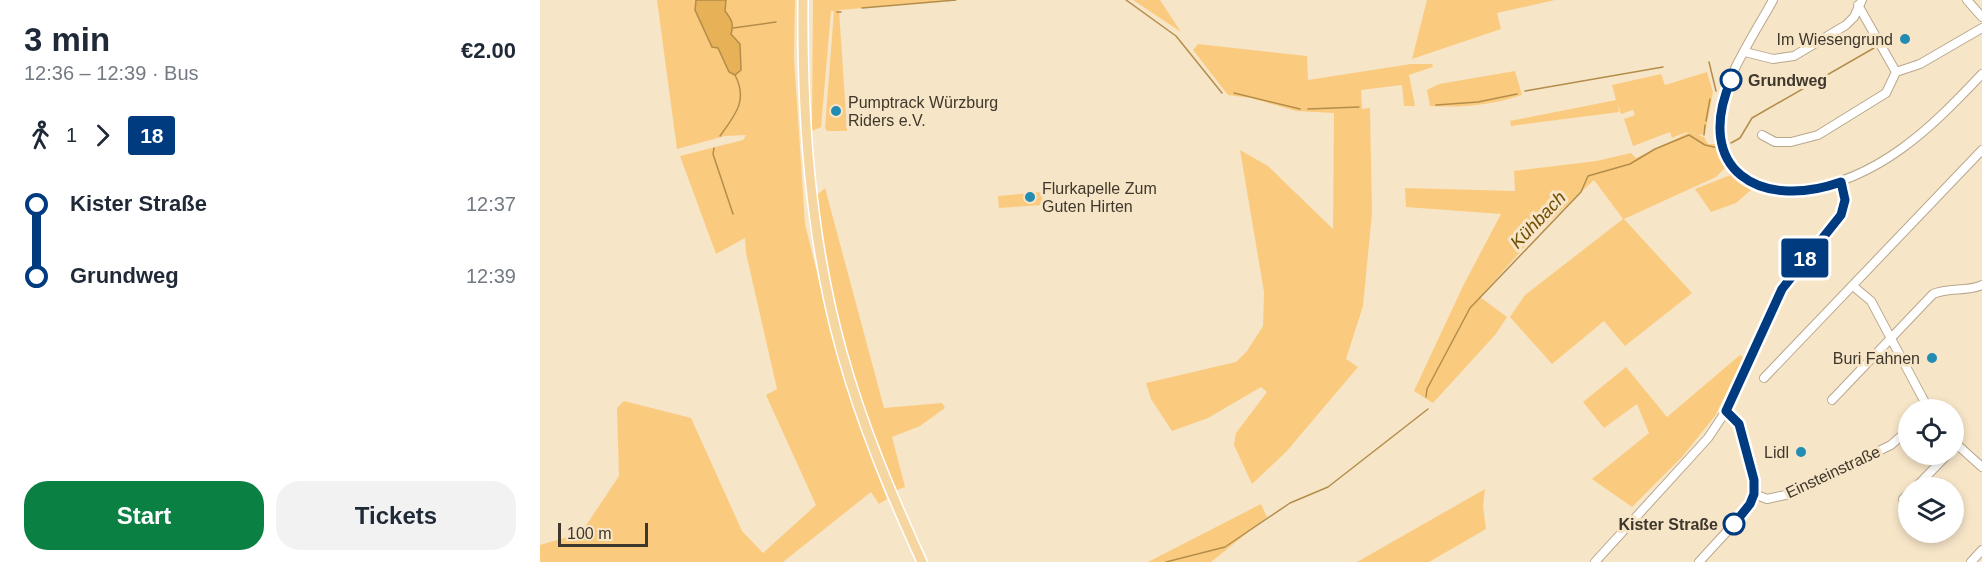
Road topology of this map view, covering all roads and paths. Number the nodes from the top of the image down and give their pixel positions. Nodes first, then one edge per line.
1 (803, 0) edge
2 (1773, 0) edge
3 (1967, 0) edge
4 (1860, 3) edge
5 (1982, 17) edge
6 (1982, 28) edge
7 (1745, 52) junction
8 (1896, 72) junction
9 (1982, 74) edge
10 (1762, 135) dead end
11 (1982, 150) edge
12 (1841, 182) junction
13 (1982, 285) edge
14 (1853, 286) junction
15 (1890, 337) junction
16 (1764, 378) dead end
17 (1923, 399) edge
18 (1832, 400) dead end
19 (1726, 411) junction
20 (1898, 438) edge
21 (1964, 453) edge
22 (1937, 465) edge
23 (1982, 467) edge
24 (1926, 477) edge
25 (1754, 494) junction
26 (1982, 550) edge
27 (922, 562) edge
28 (1595, 562) edge
29 (1699, 562) edge
30 (1971, 562) edge

1 - 27 main road
2 - 7 street
3 - 5 street
4 - 7 street
4 - 8 street
6 - 8 street
7 - 12 street
8 - 10 street
9 - 12 street
11 - 14 street
12 - 19 street
13 - 15 street
14 - 15 street
14 - 16 street
15 - 17 street
15 - 18 street
19 - 25 street
19 - 28 street
20 - 25 street, Einsteinstraße
21 - 23 street
22 - 24 street
25 - 29 street
26 - 30 street

